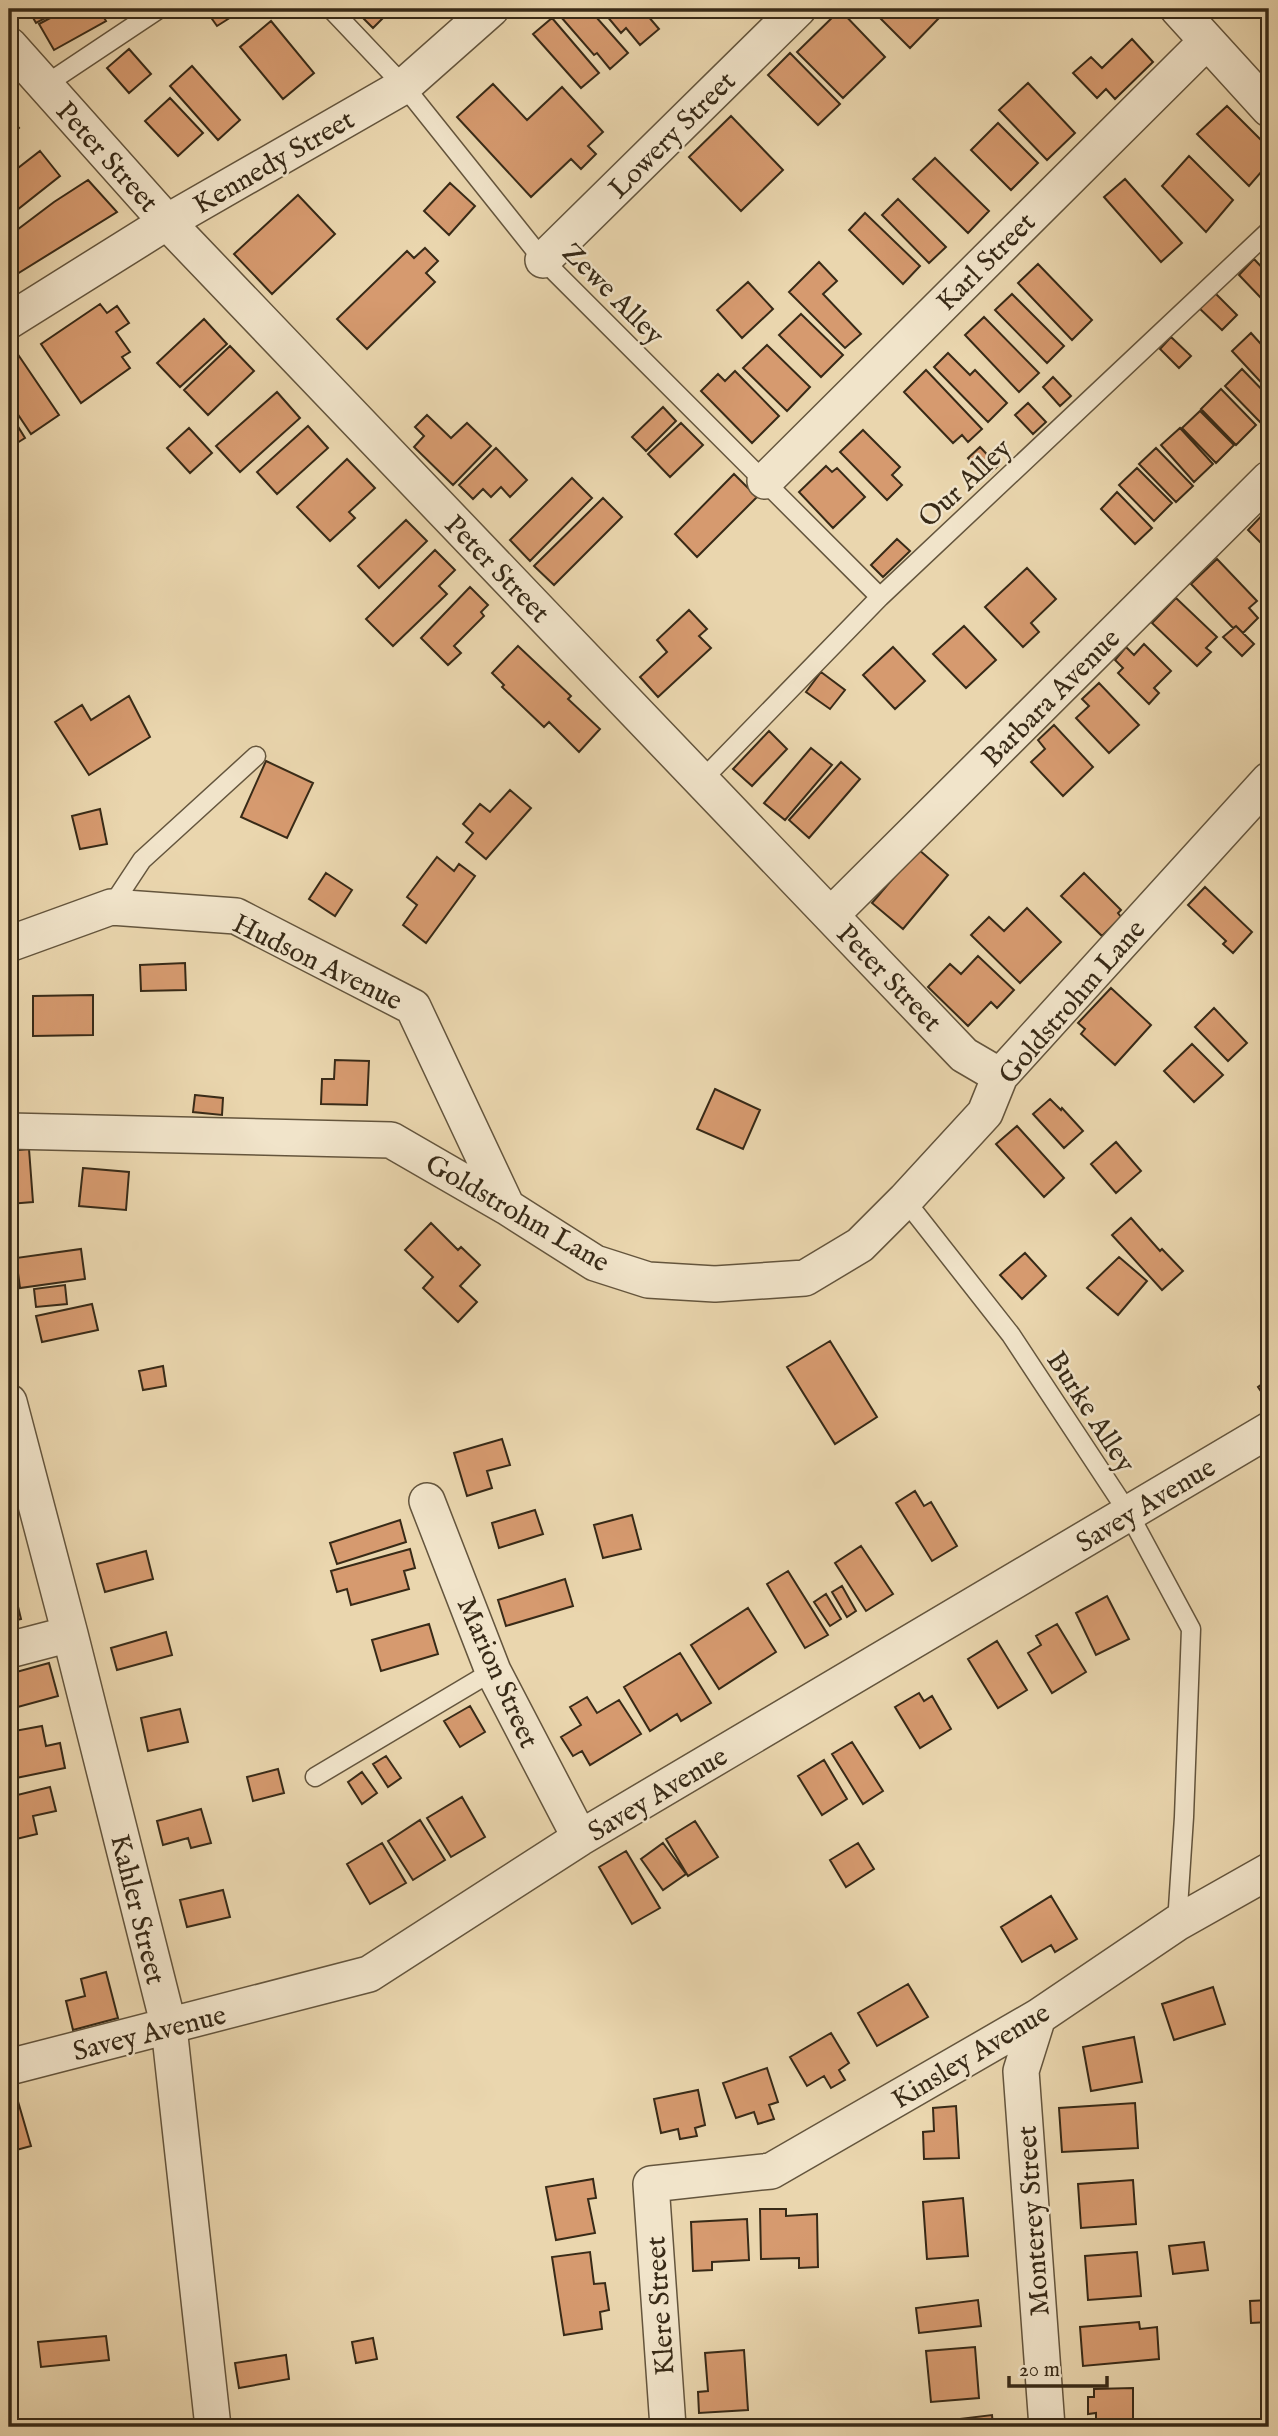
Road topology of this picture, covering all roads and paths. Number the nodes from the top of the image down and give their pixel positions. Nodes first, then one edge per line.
1 (159, 9) edge
2 (331, 9) edge
3 (491, 9) edge
4 (798, 9) edge
5 (1178, 9) edge
6 (1206, 41) junction
7 (9, 45) edge
8 (45, 85) junction
9 (404, 86) junction
10 (1269, 109) edge
11 (167, 222) junction
12 (1269, 231) edge
13 (543, 260) junction
14 (12, 313) edge
15 (1269, 479) edge
16 (765, 481) junction
17 (880, 597) junction
18 (256, 756) dead end
19 (702, 780) junction
20 (1269, 780) edge
21 (111, 906) junction
22 (831, 915) junction
23 (9, 944) edge
24 (1000, 1076) junction
25 (9, 1131) edge
26 (905, 1200) junction
27 (507, 1207) junction
28 (9, 1402) edge
29 (1269, 1430) edge
30 (427, 1501) dead end
31 (1129, 1514) junction
32 (70, 1634) junction
33 (9, 1650) edge
34 (493, 1671) junction
35 (314, 1777) dead end
36 (580, 1838) junction
37 (1269, 1871) edge
38 (1177, 1923) junction
39 (1038, 2017) junction
40 (169, 2027) junction
41 (9, 2067) edge
42 (651, 2184) joint
43 (213, 2427) edge
44 (668, 2427) edge
45 (1047, 2427) edge

1 - 8 lane
2 - 9 lane, Zewe Alley
3 - 9 street, Kennedy Street
4 - 13 street, Lowery Street
5 - 6 street
6 - 10 street
6 - 16 street, Karl Street
7 - 8 street, Peter Street
8 - 11 street, Peter Street
9 - 11 street, Kennedy Street
9 - 13 lane, Zewe Alley
11 - 14 street, Kennedy Street
11 - 19 street, Peter Street
12 - 17 lane, Our Alley
13 - 16 lane, Zewe Alley
15 - 22 street, Barbara Avenue
16 - 17 lane, Zewe Alley
17 - 19 lane, Our Alley
18 - 21 lane
19 - 22 street, Peter Street
20 - 24 street, Goldstrohm Lane
21 - 23 street, Hudson Avenue
21 - 27 street, Hudson Avenue
22 - 24 street, Peter Street
24 - 26 street, Goldstrohm Lane
25 - 27 street, Goldstrohm Lane
26 - 27 street, Goldstrohm Lane
26 - 31 lane, Burke Alley
28 - 32 street, Kahler Street
29 - 31 street, Savey Avenue
30 - 34 street, Marion Street
31 - 36 street, Savey Avenue
31 - 38 lane, Burke Alley
32 - 33 street
32 - 40 street, Kahler Street
34 - 35 lane
34 - 36 street, Marion Street
36 - 40 street, Savey Avenue
37 - 38 street, Kinsley Avenue
38 - 39 street, Kinsley Avenue
39 - 42 street, Kinsley Avenue
39 - 45 street, Monterey Street
40 - 41 street, Savey Avenue
40 - 43 street, Kahler Street
42 - 44 street, Klere Street

